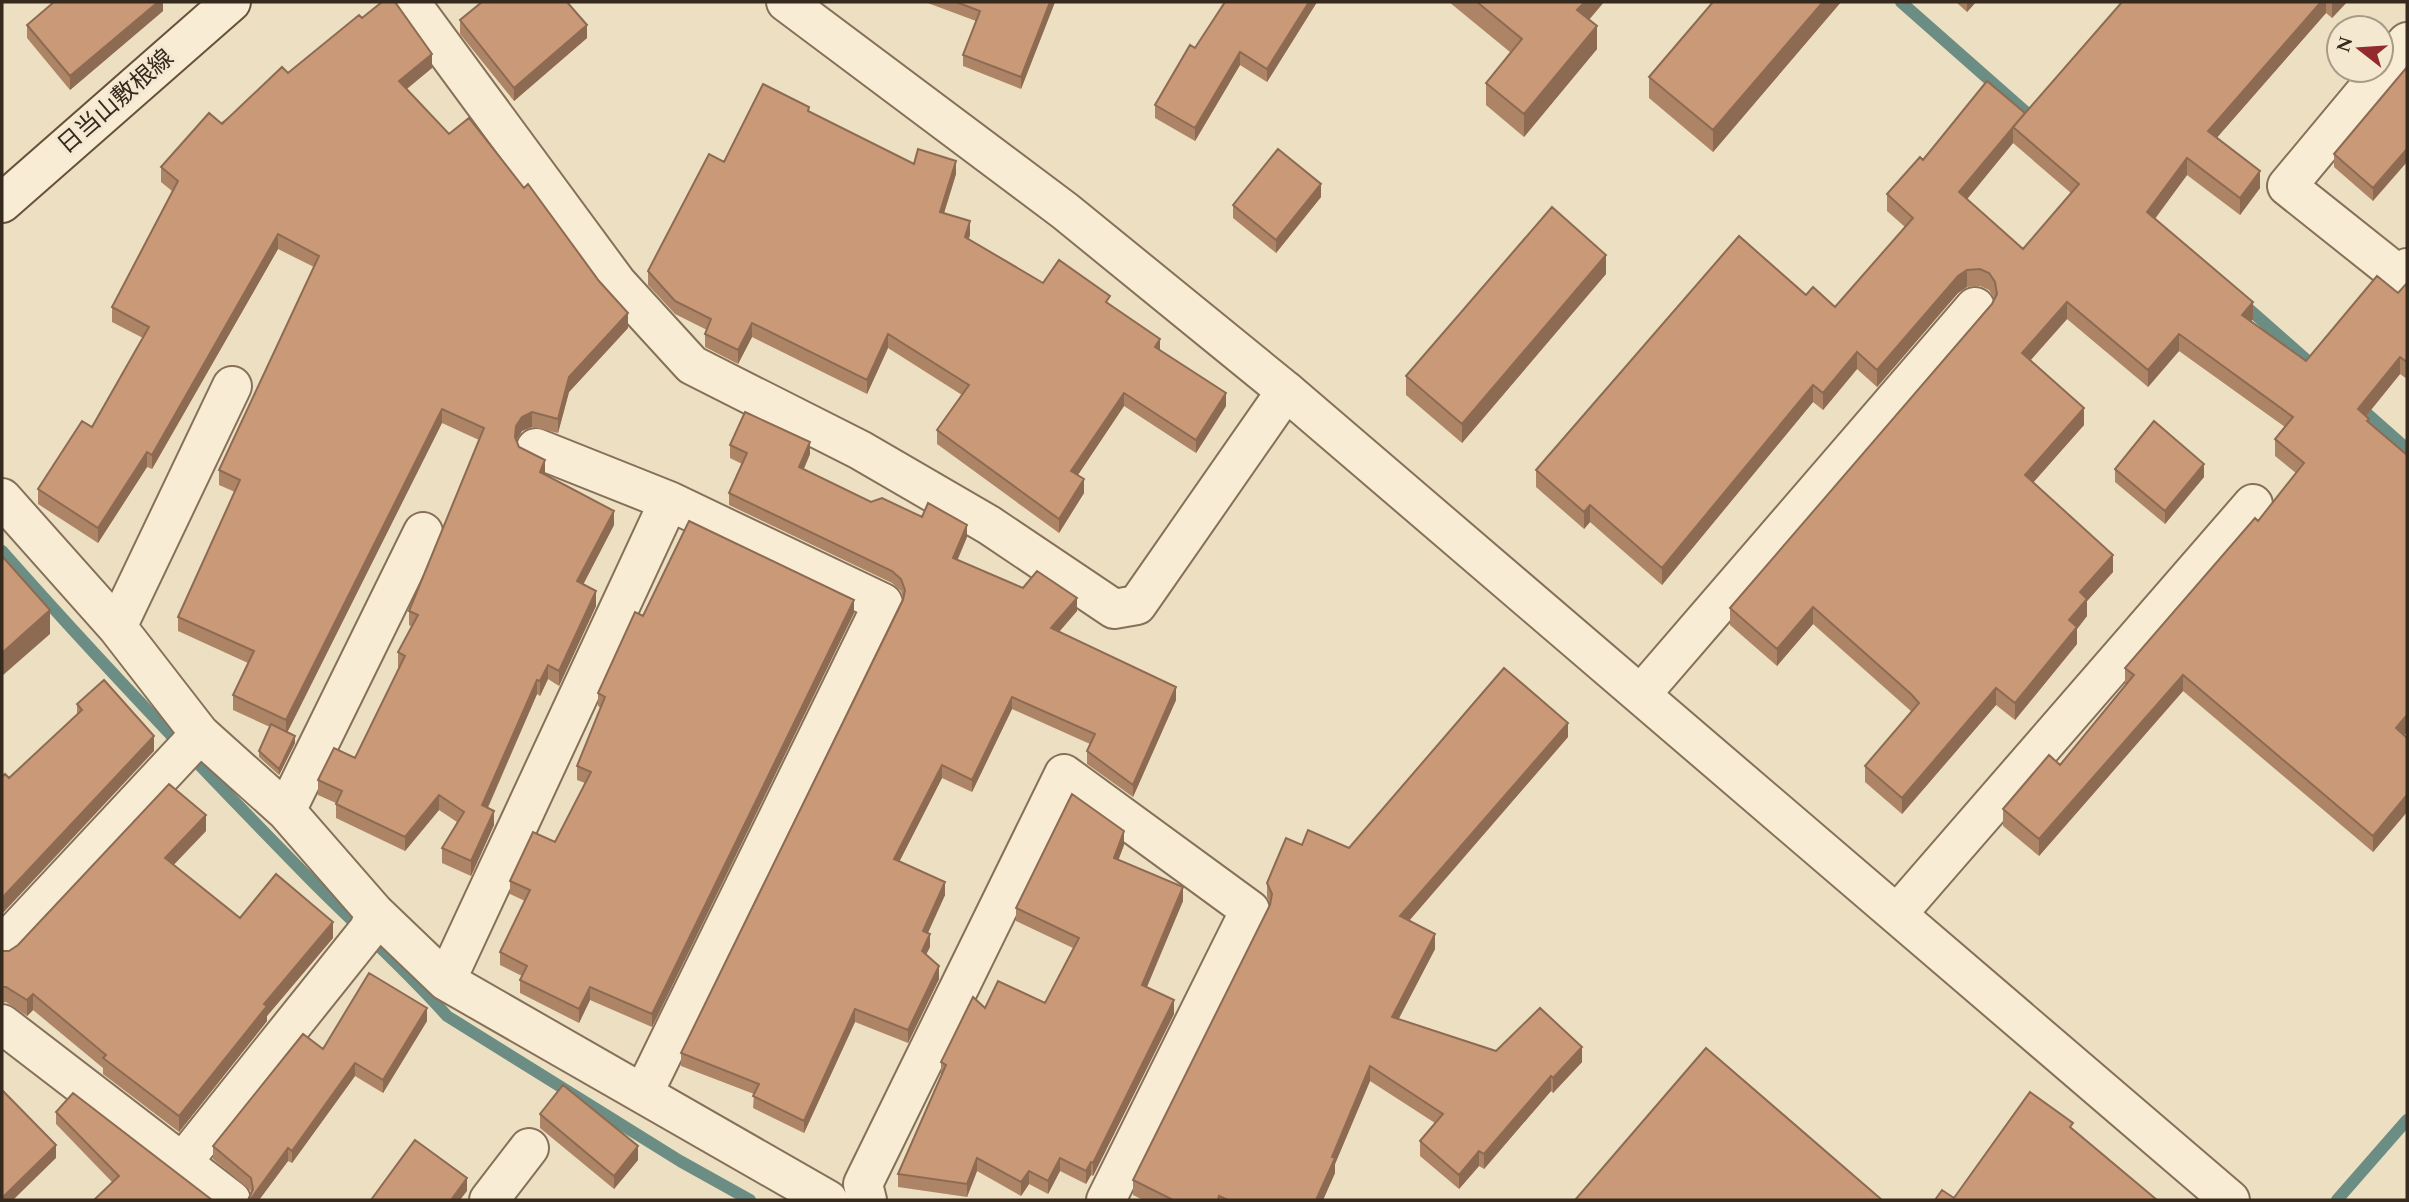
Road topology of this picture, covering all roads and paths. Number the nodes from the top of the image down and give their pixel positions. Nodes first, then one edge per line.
1 (231, 2) edge
2 (410, 2) edge
3 (786, 2) edge
4 (2407, 43) edge
5 (2, 203) edge
6 (2407, 268) edge
7 (1975, 307) dead end
8 (232, 387) dead end
9 (1286, 391) junction
10 (536, 448) dead end
11 (2, 498) edge
12 (669, 501) junction
13 (2253, 503) dead end
14 (423, 532) dead end
15 (117, 627) junction
16 (1642, 693) junction
17 (187, 748) junction
18 (286, 811) junction
19 (1897, 914) junction
20 (364, 932) junction
21 (2, 946) edge
22 (446, 981) junction
23 (2, 1024) edge
24 (644, 1092) junction
25 (528, 1148) dead end
26 (181, 1164) junction
27 (231, 1200) edge
28 (489, 1200) edge
29 (828, 1200) edge
30 (867, 1200) edge
31 (1106, 1200) edge
32 (2230, 1200) edge

1 - 5 street, 日当山敷根線
2 - 9 street
3 - 9 street
4 - 6 street
7 - 16 street
8 - 15 street
9 - 16 street
10 - 12 street
11 - 15 street
12 - 22 street
12 - 24 street
13 - 19 street
14 - 18 street
15 - 17 street
16 - 19 street
17 - 18 street
17 - 21 street
18 - 20 street
19 - 32 street
20 - 22 street
20 - 26 street
22 - 24 street
23 - 26 street
24 - 29 street
25 - 28 street
26 - 27 street
30 - 31 street

